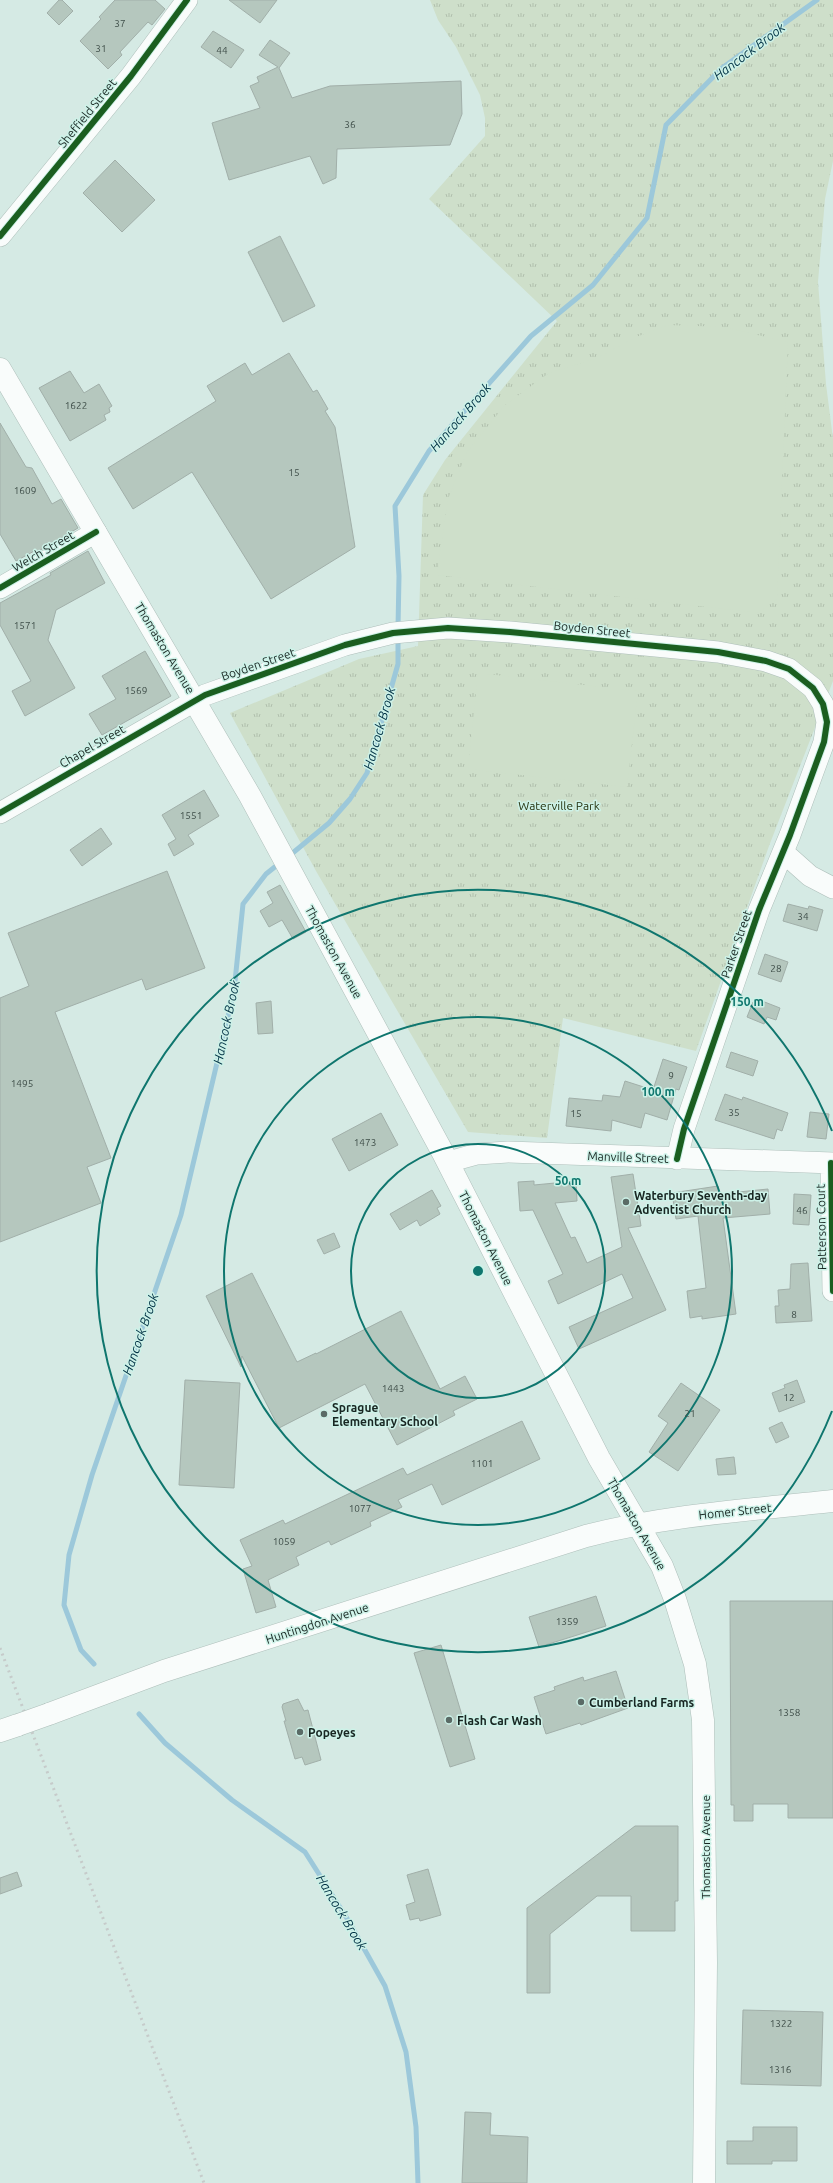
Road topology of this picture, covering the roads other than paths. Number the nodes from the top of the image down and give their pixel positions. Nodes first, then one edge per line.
1 (178, 4) edge
2 (0, 236) edge
3 (0, 369) edge
4 (96, 532) junction
5 (0, 588) edge
6 (195, 699) junction
7 (0, 813) edge
8 (783, 852) junction
9 (833, 888) edge
10 (677, 1159) junction
11 (448, 1162) junction
12 (832, 1163) edge
13 (833, 1291) edge
14 (833, 1501) edge
15 (638, 1524) junction
16 (9, 1728) edge
17 (704, 2183) edge

1 - 2 street, Sheffield Street
3 - 4 main road, Thomaston Avenue
4 - 5 street, Welch Street
4 - 6 main road, Thomaston Avenue
6 - 7 street, Chapel Street
6 - 8 street, Boyden Street
6 - 11 main road, Thomaston Avenue
8 - 9 street
8 - 10 street, Parker Street
10 - 11 street, Manville Street
10 - 12 street, Manville Street
11 - 15 main road, Thomaston Avenue
12 - 13 street, Patterson Court
14 - 15 main road, Homer Street
15 - 16 main road, Huntingdon Avenue, bridge
15 - 17 main road, Thomaston Avenue

